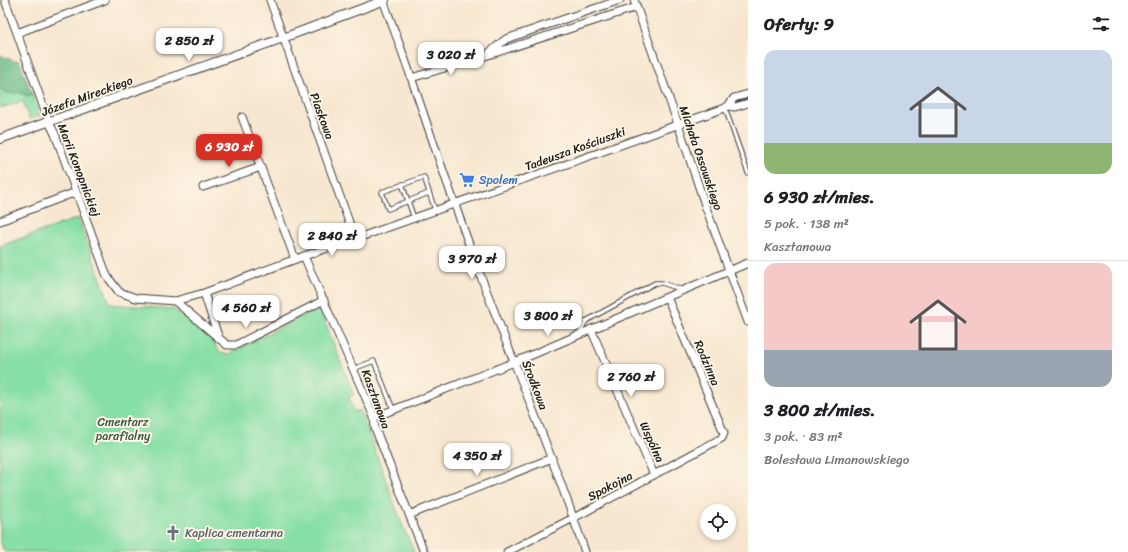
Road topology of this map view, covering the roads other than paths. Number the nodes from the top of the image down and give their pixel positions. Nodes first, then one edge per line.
1 (5, 0) edge
2 (105, 0) edge
3 (270, 0) edge
4 (384, 0) edge
5 (620, 0) edge
6 (636, 3) edge
7 (17, 33) junction
8 (283, 38) junction
9 (485, 56) junction
10 (411, 78) junction
11 (748, 94) edge
12 (748, 103) edge
13 (727, 107) junction
14 (242, 117) dead end
15 (49, 122) junction
16 (678, 124) junction
17 (0, 140) edge
18 (261, 167) junction
19 (748, 172) edge
20 (402, 184) junction
21 (203, 187) dead end
22 (76, 192) junction
23 (430, 193) junction
24 (408, 201) junction
25 (454, 204) junction
26 (435, 210) junction
27 (414, 218) junction
28 (0, 221) edge
29 (355, 239) junction
30 (304, 256) junction
31 (295, 259) junction
32 (748, 264) edge
33 (729, 272) junction
34 (684, 290) junction
35 (204, 293) junction
36 (667, 297) junction
37 (324, 300) junction
38 (174, 301) junction
39 (748, 322) edge
40 (591, 329) junction
41 (578, 335) junction
42 (219, 340) junction
43 (514, 362) junction
44 (353, 369) junction
45 (393, 410) junction
46 (374, 418) junction
47 (722, 438) joint
48 (552, 458) junction
49 (654, 475) junction
50 (409, 514) junction
51 (574, 518) junction
52 (424, 552) edge
53 (507, 552) edge
54 (585, 552) edge

1 - 7 street, Marii Konopnickiej
2 - 7 street
3 - 8 street, Piaskowa
4 - 8 street, Józefa Mireckiego
4 - 10 street, Środkowa
5 - 9 street
6 - 9 street
6 - 16 street, Michała Ossowskiego
7 - 15 street, Marii Konopnickiej
8 - 15 street, Józefa Mireckiego
8 - 29 street, Piaskowa
9 - 10 street
10 - 25 street, Środkowa
11 - 13 street, Tadeusza Kościuszki
12 - 13 street, Tadeusza Kościuszki
13 - 16 street, Tadeusza Kościuszki
13 - 19 lane
14 - 18 street
15 - 17 street, Józefa Mireckiego
15 - 22 street, Marii Konopnickiej
16 - 25 street, Tadeusza Kościuszki
16 - 33 street, Michała Ossowskiego
18 - 21 street
18 - 31 street
20 - 23 lane
20 - 24 lane
20 - 24 lane
22 - 28 street
22 - 38 street, Marii Konopnickiej
23 - 24 lane
23 - 26 lane
24 - 27 lane
25 - 26 street, Tadeusza Kościuszki
25 - 43 street, Środkowa
26 - 27 street, Tadeusza Kościuszki
27 - 29 street, Tadeusza Kościuszki
29 - 30 street, Tadeusza Kościuszki
30 - 31 street, Tadeusza Kościuszki
30 - 37 street, Kasztanowa
31 - 35 street, Tadeusza Kościuszki
32 - 33 street
33 - 34 street
33 - 39 street, Michała Ossowskiego
34 - 36 street
34 - 41 lane
35 - 38 street, Marii Konopnickiej
35 - 42 street
36 - 40 street
36 - 47 street, Rodzinna
37 - 42 street
37 - 44 street, Kasztanowa
38 - 42 street
40 - 41 street
40 - 49 street, Wspólna
41 - 43 street
43 - 45 street
43 - 48 street, Środkowa
44 - 45 lane
44 - 46 street, Kasztanowa
45 - 46 street
46 - 50 street, Kasztanowa
47 - 49 street, Spokojna
48 - 50 street
48 - 51 street, Środkowa
49 - 51 street, Spokojna
50 - 52 street, Kasztanowa
51 - 53 street, Spokojna
51 - 54 street, Środkowa

